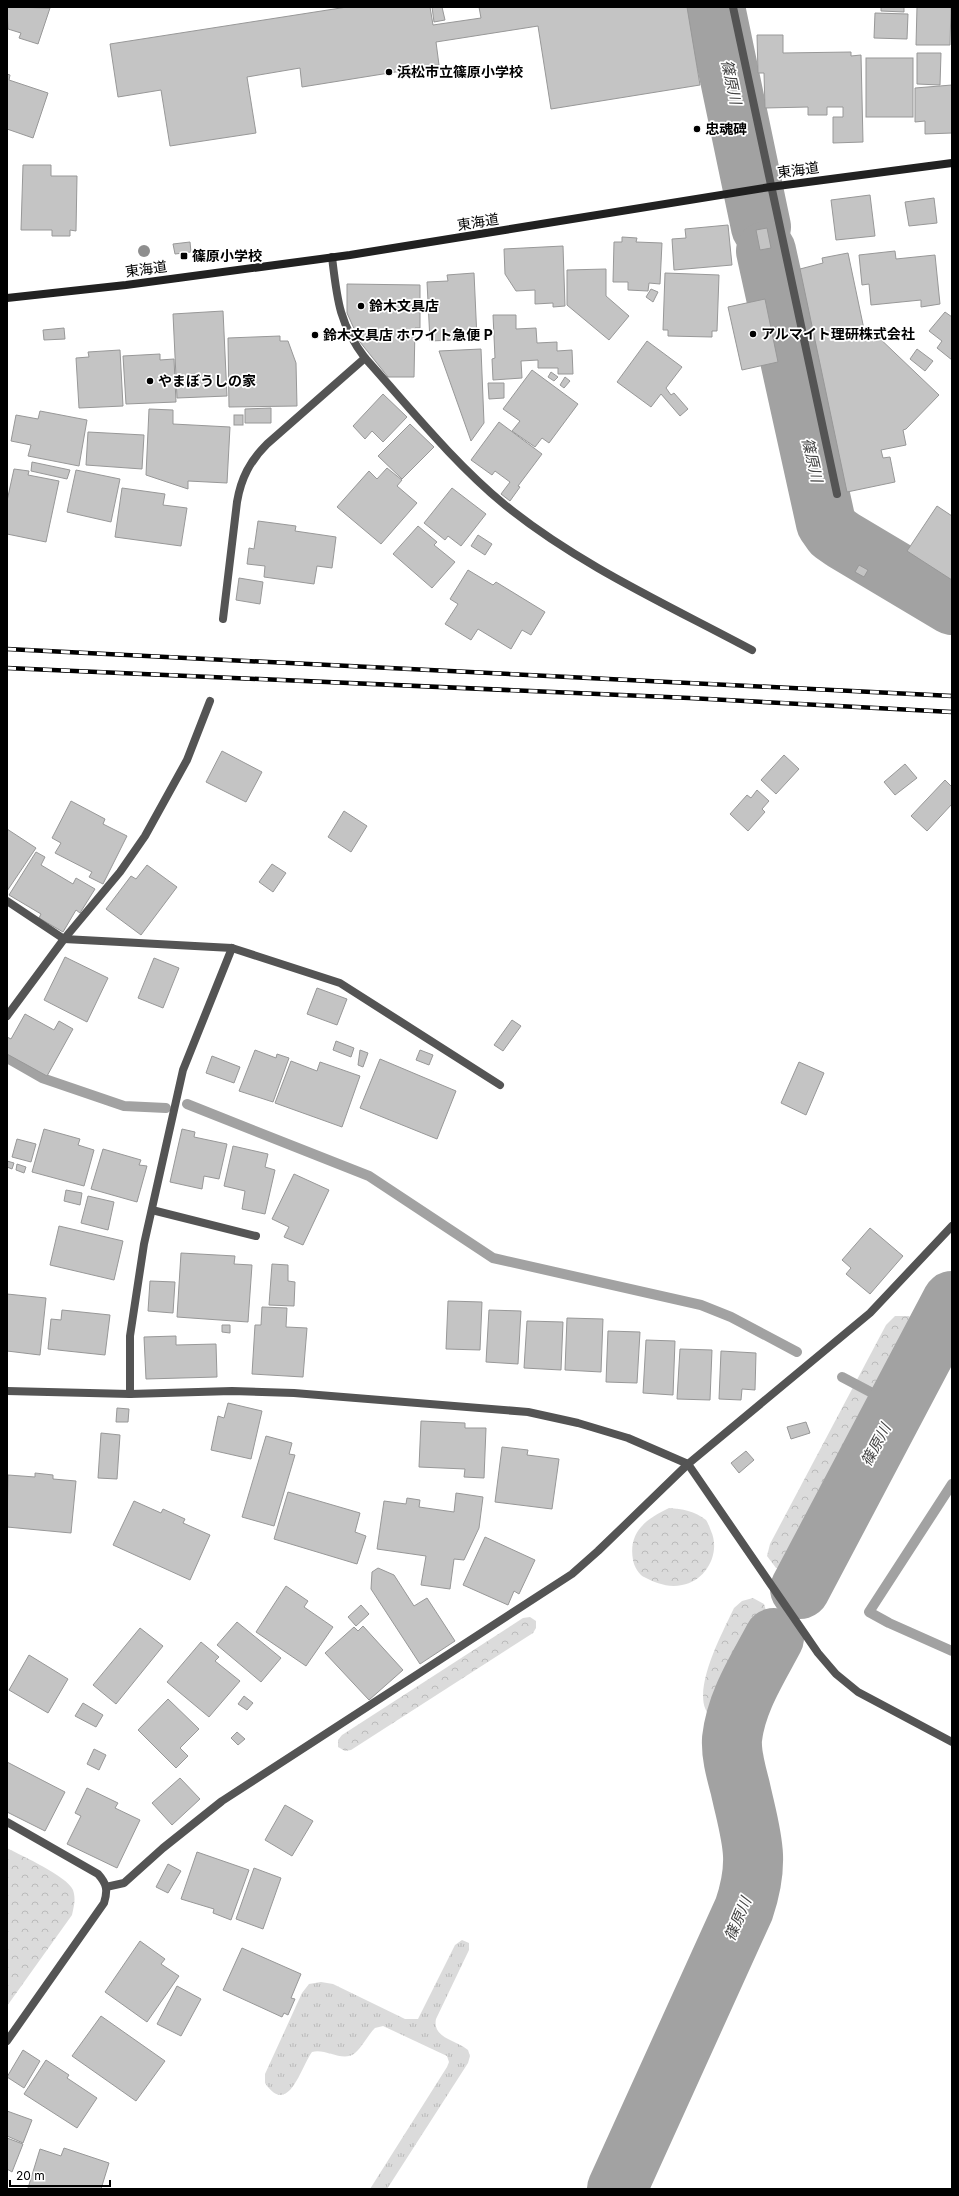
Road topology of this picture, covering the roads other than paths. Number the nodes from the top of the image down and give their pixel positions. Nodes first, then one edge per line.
1 (733, 7) edge
2 (952, 163) edge
3 (767, 187) junction
4 (332, 257) junction
5 (7, 298) edge
6 (365, 358) junction
7 (836, 494) dead end
8 (223, 619) dead end
9 (752, 650) dead end
10 (210, 701) dead end
11 (7, 901) edge
12 (64, 940) junction
13 (232, 948) junction
14 (7, 1016) edge
15 (500, 1085) dead end
16 (152, 1210) junction
17 (952, 1226) edge
18 (256, 1236) dead end
19 (7, 1391) edge
20 (130, 1394) junction
21 (688, 1464) junction
22 (952, 1742) edge
23 (7, 1822) edge
24 (106, 1887) junction
25 (7, 2041) edge

1 - 3 street
2 - 3 main road, 東海道
3 - 4 main road, 東海道
3 - 7 street
4 - 5 main road, 東海道
4 - 6 street
6 - 8 street
6 - 9 street
10 - 12 street
11 - 12 street
12 - 13 street
12 - 14 street
13 - 15 street
13 - 16 street
16 - 18 street
16 - 20 street
17 - 21 street
19 - 20 street
20 - 21 street
21 - 22 street
21 - 24 street
23 - 24 street
24 - 25 street

